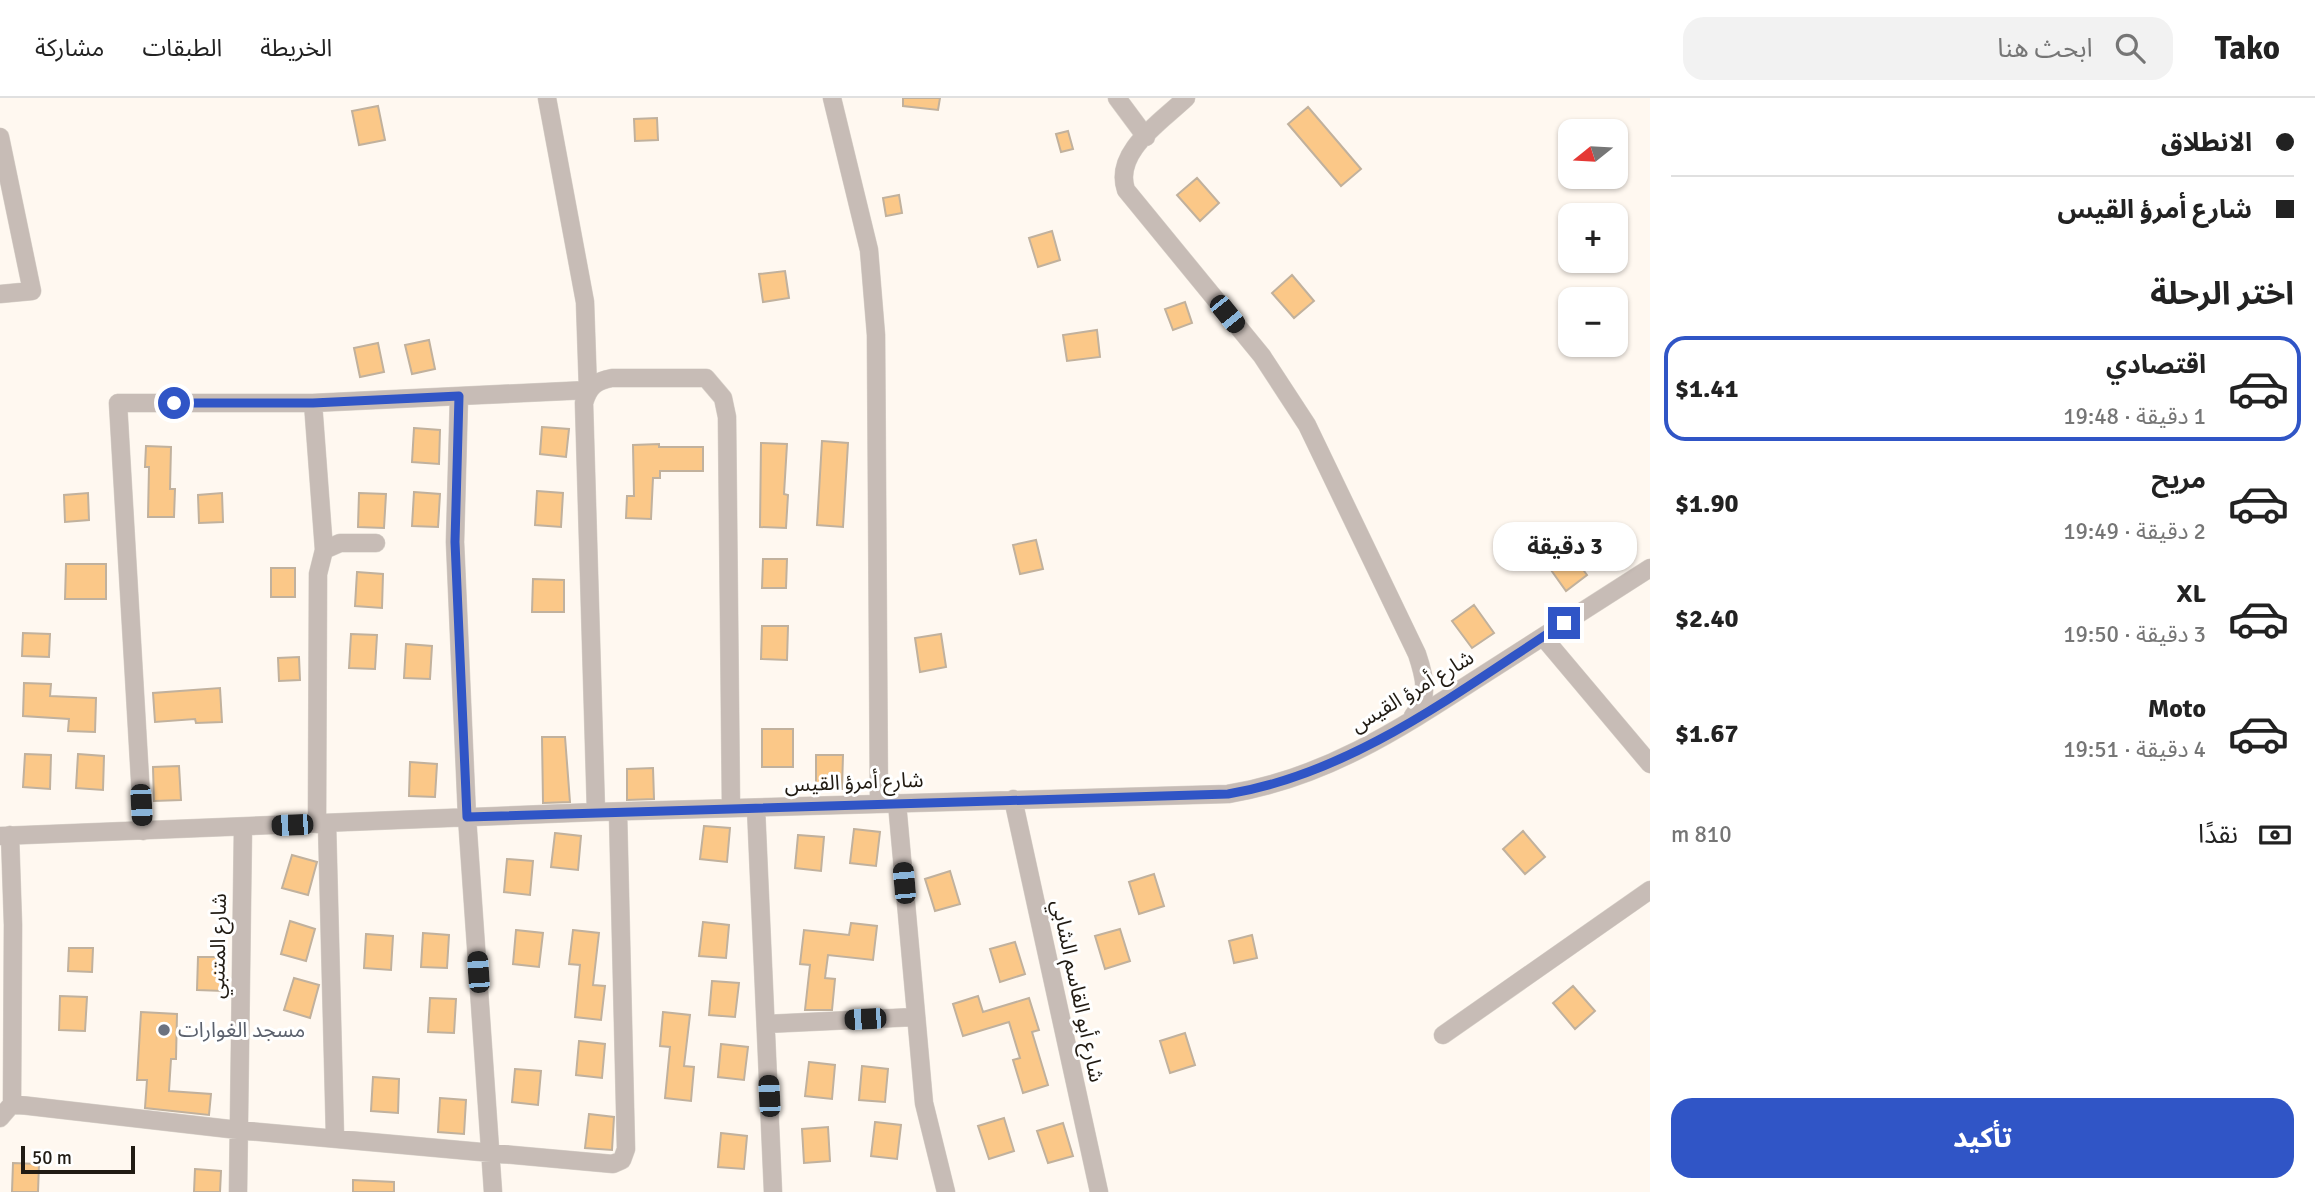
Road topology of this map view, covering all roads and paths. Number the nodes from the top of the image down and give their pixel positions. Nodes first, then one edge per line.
1 (547, 98) edge
2 (832, 98) edge
3 (1116, 98) edge
4 (1186, 98) edge
5 (0, 137) edge
6 (1146, 137) junction
7 (0, 294) edge
8 (588, 390) junction
9 (459, 396) junction
10 (313, 403) junction
11 (376, 543) dead end
12 (324, 550) junction
13 (1650, 568) edge
14 (1543, 637) junction
15 (1409, 722) junction
16 (1650, 764) edge
17 (1013, 799) junction
18 (897, 803) junction
19 (879, 804) junction
20 (731, 808) junction
21 (756, 808) junction
22 (596, 812) junction
23 (618, 812) junction
24 (467, 817) junction
25 (322, 824) junction
26 (243, 827) junction
27 (143, 831) junction
28 (5, 835) edge
29 (1650, 890) edge
30 (915, 1017) junction
31 (766, 1024) junction
32 (1443, 1035) dead end
33 (6, 1111) edge
34 (239, 1130) junction
35 (335, 1137) junction
36 (491, 1153) junction
37 (238, 1192) edge
38 (493, 1192) edge
39 (773, 1192) edge
40 (946, 1192) edge
41 (1099, 1192) edge

1 - 8 street
2 - 19 street
3 - 6 street
4 - 6 street
5 - 7 street
6 - 15 street
8 - 9 street
8 - 20 street
8 - 22 street
9 - 10 street
9 - 24 street
10 - 12 street
10 - 27 street
11 - 12 street
12 - 25 street
13 - 14 street, شارع أمرؤ القيس
14 - 15 street, شارع أمرؤ القيس
14 - 16 street
15 - 17 street, شارع أمرؤ القيس
17 - 18 street, شارع أمرؤ القيس
17 - 41 street, شارع أبو القاسم الشابي
18 - 19 street, شارع أمرؤ القيس
18 - 30 street
19 - 21 street, شارع أمرؤ القيس
20 - 21 street, شارع أمرؤ القيس
20 - 23 street, شارع أمرؤ القيس
21 - 31 street
22 - 23 street, شارع أمرؤ القيس
22 - 24 street, شارع أمرؤ القيس
23 - 36 street
24 - 25 street, شارع أمرؤ القيس
24 - 36 street
25 - 26 street, شارع أمرؤ القيس
25 - 35 street
26 - 27 street, شارع أمرؤ القيس
26 - 34 street, شارع المتنبي
27 - 28 street, شارع أمرؤ القيس
28 - 33 street
29 - 32 street
30 - 31 street
30 - 40 street
31 - 39 street
33 - 34 street
34 - 35 street
34 - 37 street, شارع المتنبي
35 - 36 street
36 - 38 street

